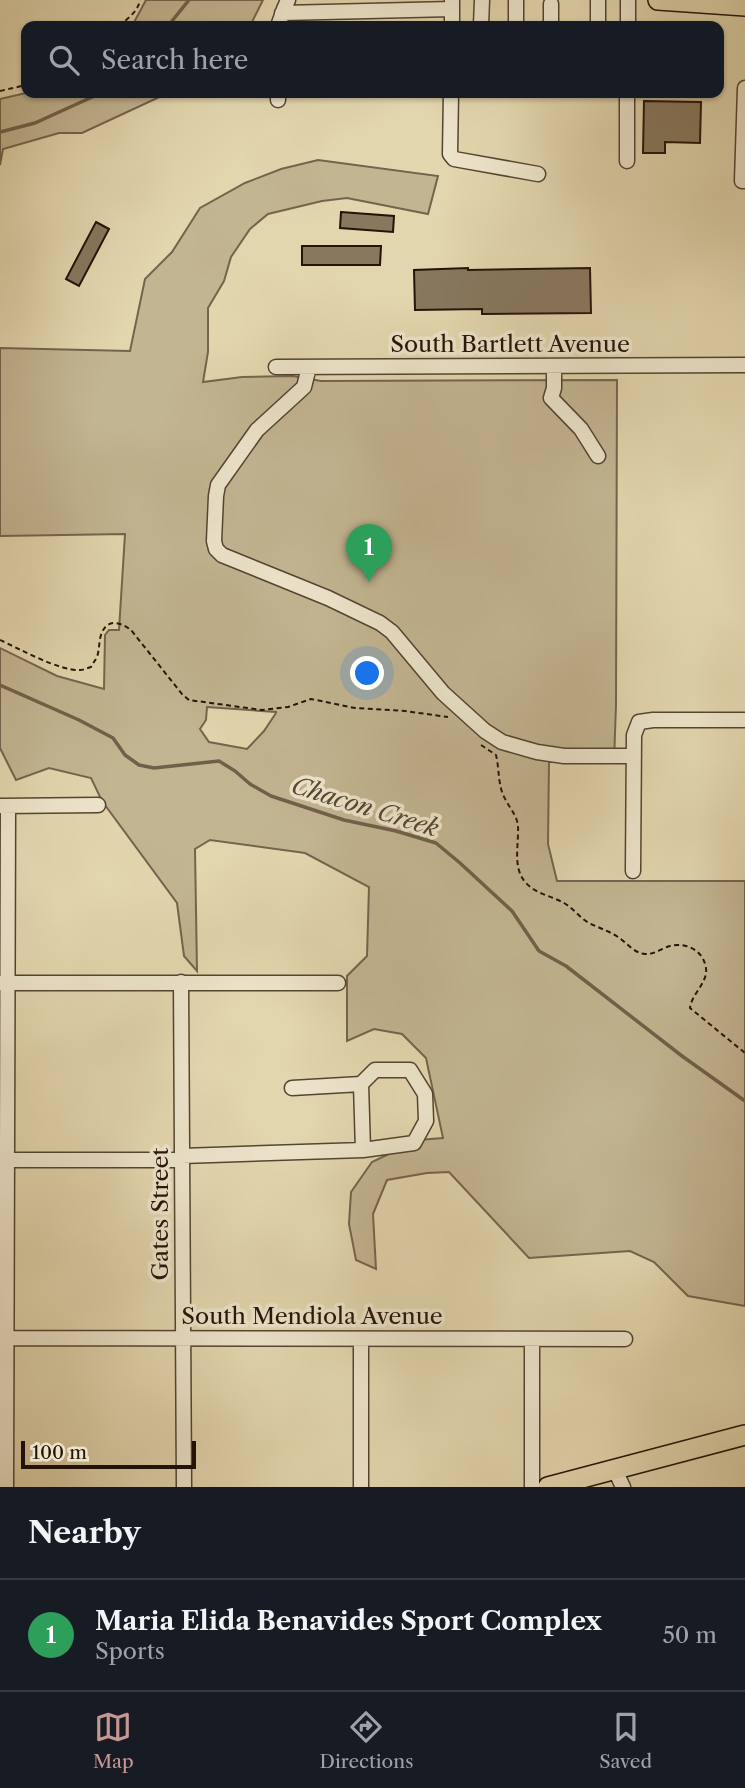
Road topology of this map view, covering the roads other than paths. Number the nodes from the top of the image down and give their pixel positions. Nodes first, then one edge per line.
1 (482, 0) edge
2 (516, 0) edge
3 (598, 0) edge
4 (628, 0) edge
5 (658, 0) edge
6 (452, 4) edge
7 (551, 4) dead end
8 (430, 5) edge
9 (745, 6) edge
10 (283, 13) edge
11 (481, 21) edge
12 (516, 21) edge
13 (551, 21) edge
14 (598, 21) edge
15 (628, 21) edge
16 (745, 88) edge
17 (451, 98) edge
18 (627, 98) edge
19 (745, 112) edge
20 (627, 161) dead end
21 (538, 174) dead end
22 (745, 181) edge
23 (745, 365) edge
24 (554, 366) junction
25 (276, 368) dead end
26 (309, 368) junction
27 (598, 456) dead end
28 (745, 720) edge
29 (634, 756) junction
30 (98, 805) dead end
31 (4, 806) edge
32 (633, 871) dead end
33 (181, 982) junction
34 (4, 983) edge
35 (338, 983) dead end
36 (361, 1084) junction
37 (292, 1088) dead end
38 (363, 1150) junction
39 (182, 1158) junction
40 (3, 1160) edge
41 (3, 1338) edge
42 (183, 1339) junction
43 (361, 1339) junction
44 (531, 1339) junction
45 (625, 1339) dead end
46 (745, 1435) edge
47 (619, 1478) edge
48 (574, 1484) edge
49 (6, 1487) edge
50 (184, 1487) edge
51 (361, 1487) edge
52 (532, 1487) edge
53 (548, 1487) edge

1 - 11 street
2 - 12 street
3 - 14 street
4 - 15 street
5 - 9 main road
6 - 8 street
7 - 13 street
8 - 10 street
16 - 19 street
17 - 21 street
18 - 20 street
19 - 22 street
23 - 24 street, South Bartlett Avenue
24 - 26 street, South Bartlett Avenue
24 - 27 street
25 - 26 street, South Bartlett Avenue
26 - 29 street
28 - 29 street
29 - 32 street
30 - 31 street
31 - 34 street
33 - 34 street
33 - 35 street
33 - 39 street, Gates Street
34 - 40 street
36 - 37 street
36 - 38 street
36 - 38 street
38 - 39 street
39 - 40 street
39 - 42 street, Gates Street
40 - 41 street
41 - 42 street, South Mendiola Avenue
41 - 49 street
42 - 43 street, South Mendiola Avenue
42 - 50 street, Gates Street
43 - 44 street, South Mendiola Avenue
43 - 51 street
44 - 45 street, South Mendiola Avenue
44 - 52 street
46 - 47 main road
47 - 48 main road
48 - 53 main road

